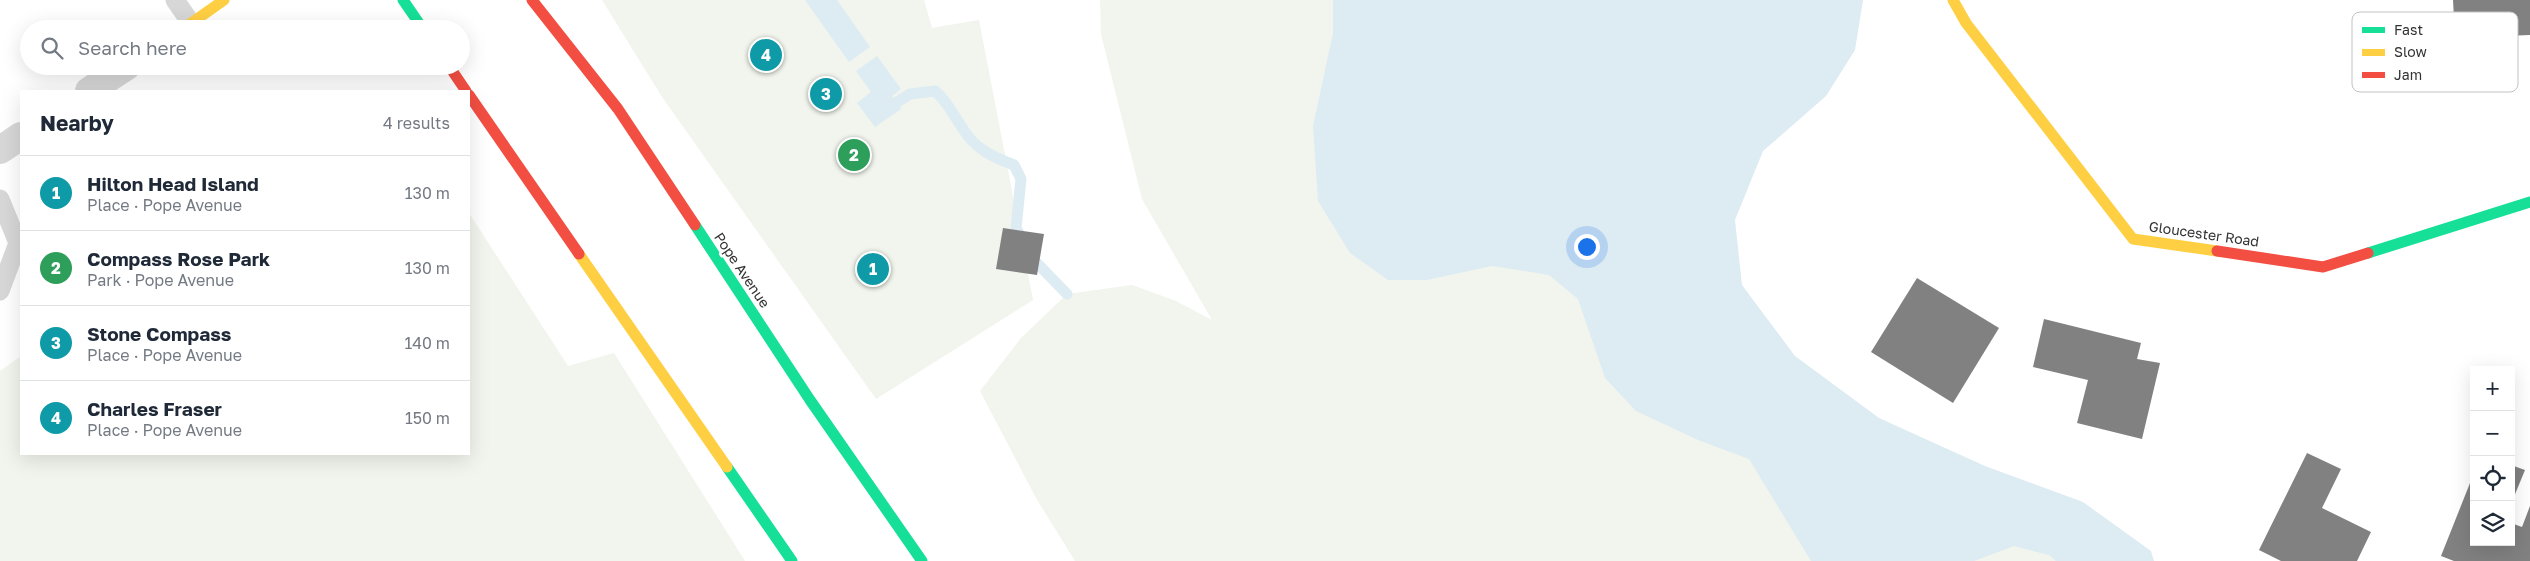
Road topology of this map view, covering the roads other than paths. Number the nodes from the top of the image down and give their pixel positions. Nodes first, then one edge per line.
1 (175, 0) edge
2 (224, 0) edge
3 (403, 0) edge
4 (532, 0) edge
5 (1953, 0) edge
6 (184, 20) edge
7 (196, 20) edge
8 (417, 20) edge
9 (113, 75) edge
10 (455, 75) edge
11 (91, 90) edge
12 (465, 90) edge
13 (470, 96) edge
14 (20, 137) edge
15 (0, 150) edge
16 (0, 199) edge
17 (2530, 202) edge
18 (0, 291) edge
19 (792, 561) edge
20 (922, 561) edge

1 - 6 lane
2 - 7 main road
3 - 8 main road
4 - 20 main road, Pope Avenue
5 - 17 main road, Gloucester Road
9 - 11 street
10 - 12 main road
13 - 19 main road
14 - 15 street
16 - 18 lane

